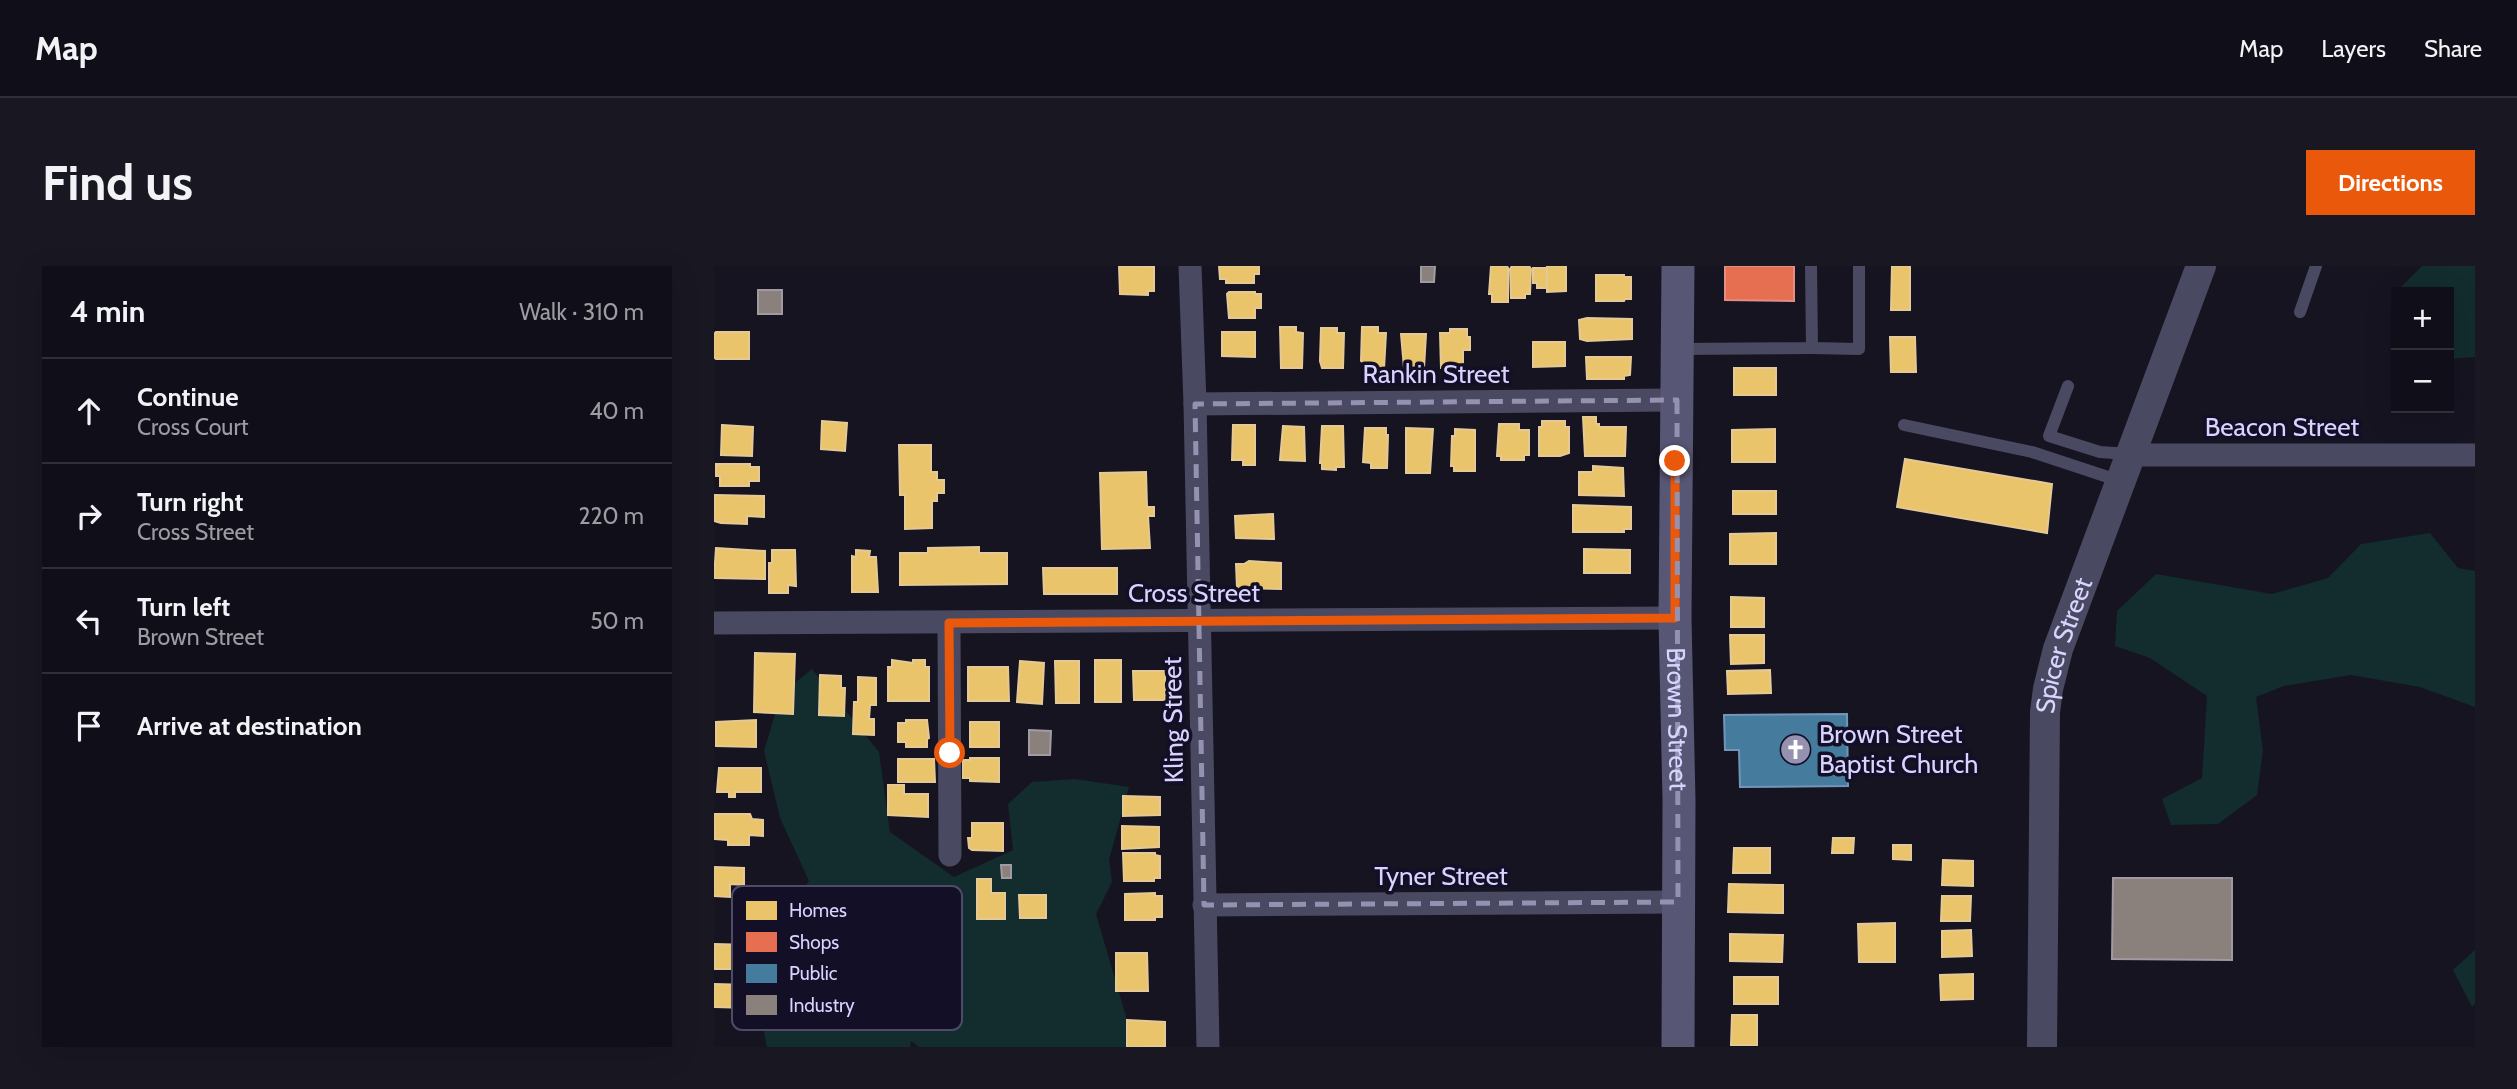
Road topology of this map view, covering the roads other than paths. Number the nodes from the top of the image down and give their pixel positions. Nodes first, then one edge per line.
1 (1190, 266) edge
2 (1678, 266) edge
3 (1811, 266) edge
4 (1859, 266) edge
5 (2201, 266) edge
6 (2316, 266) edge
7 (2300, 312) dead end
8 (1812, 348) junction
9 (1677, 349) junction
10 (2068, 386) dead end
11 (1676, 400) junction
12 (1195, 404) junction
13 (1904, 425) dead end
14 (2475, 454) edge
15 (2126, 468) junction
16 (1675, 618) junction
17 (1200, 621) junction
18 (714, 623) edge
19 (949, 623) junction
20 (950, 855) dead end
21 (1678, 902) junction
22 (1204, 905) junction
23 (1208, 1047) edge
24 (1678, 1047) edge
25 (2042, 1047) edge

1 - 12 street, Kling Street
2 - 9 main road, Brown Street
3 - 8 lane
4 - 8 lane
5 - 15 street, Spicer Street
6 - 7 lane
8 - 9 lane
9 - 11 main road, Brown Street
10 - 15 lane
11 - 12 street, Rankin Street
11 - 16 main road, Brown Street
12 - 17 street, Kling Street
13 - 15 lane
14 - 15 street, Beacon Street
15 - 25 street, Spicer Street
16 - 17 street, Cross Street
16 - 21 main road, Brown Street
17 - 19 street, Cross Street
17 - 22 street, Kling Street
18 - 19 street, Cross Street
19 - 20 street
21 - 22 street, Tyner Street
21 - 24 main road, Brown Street
22 - 23 street, Kling Street

